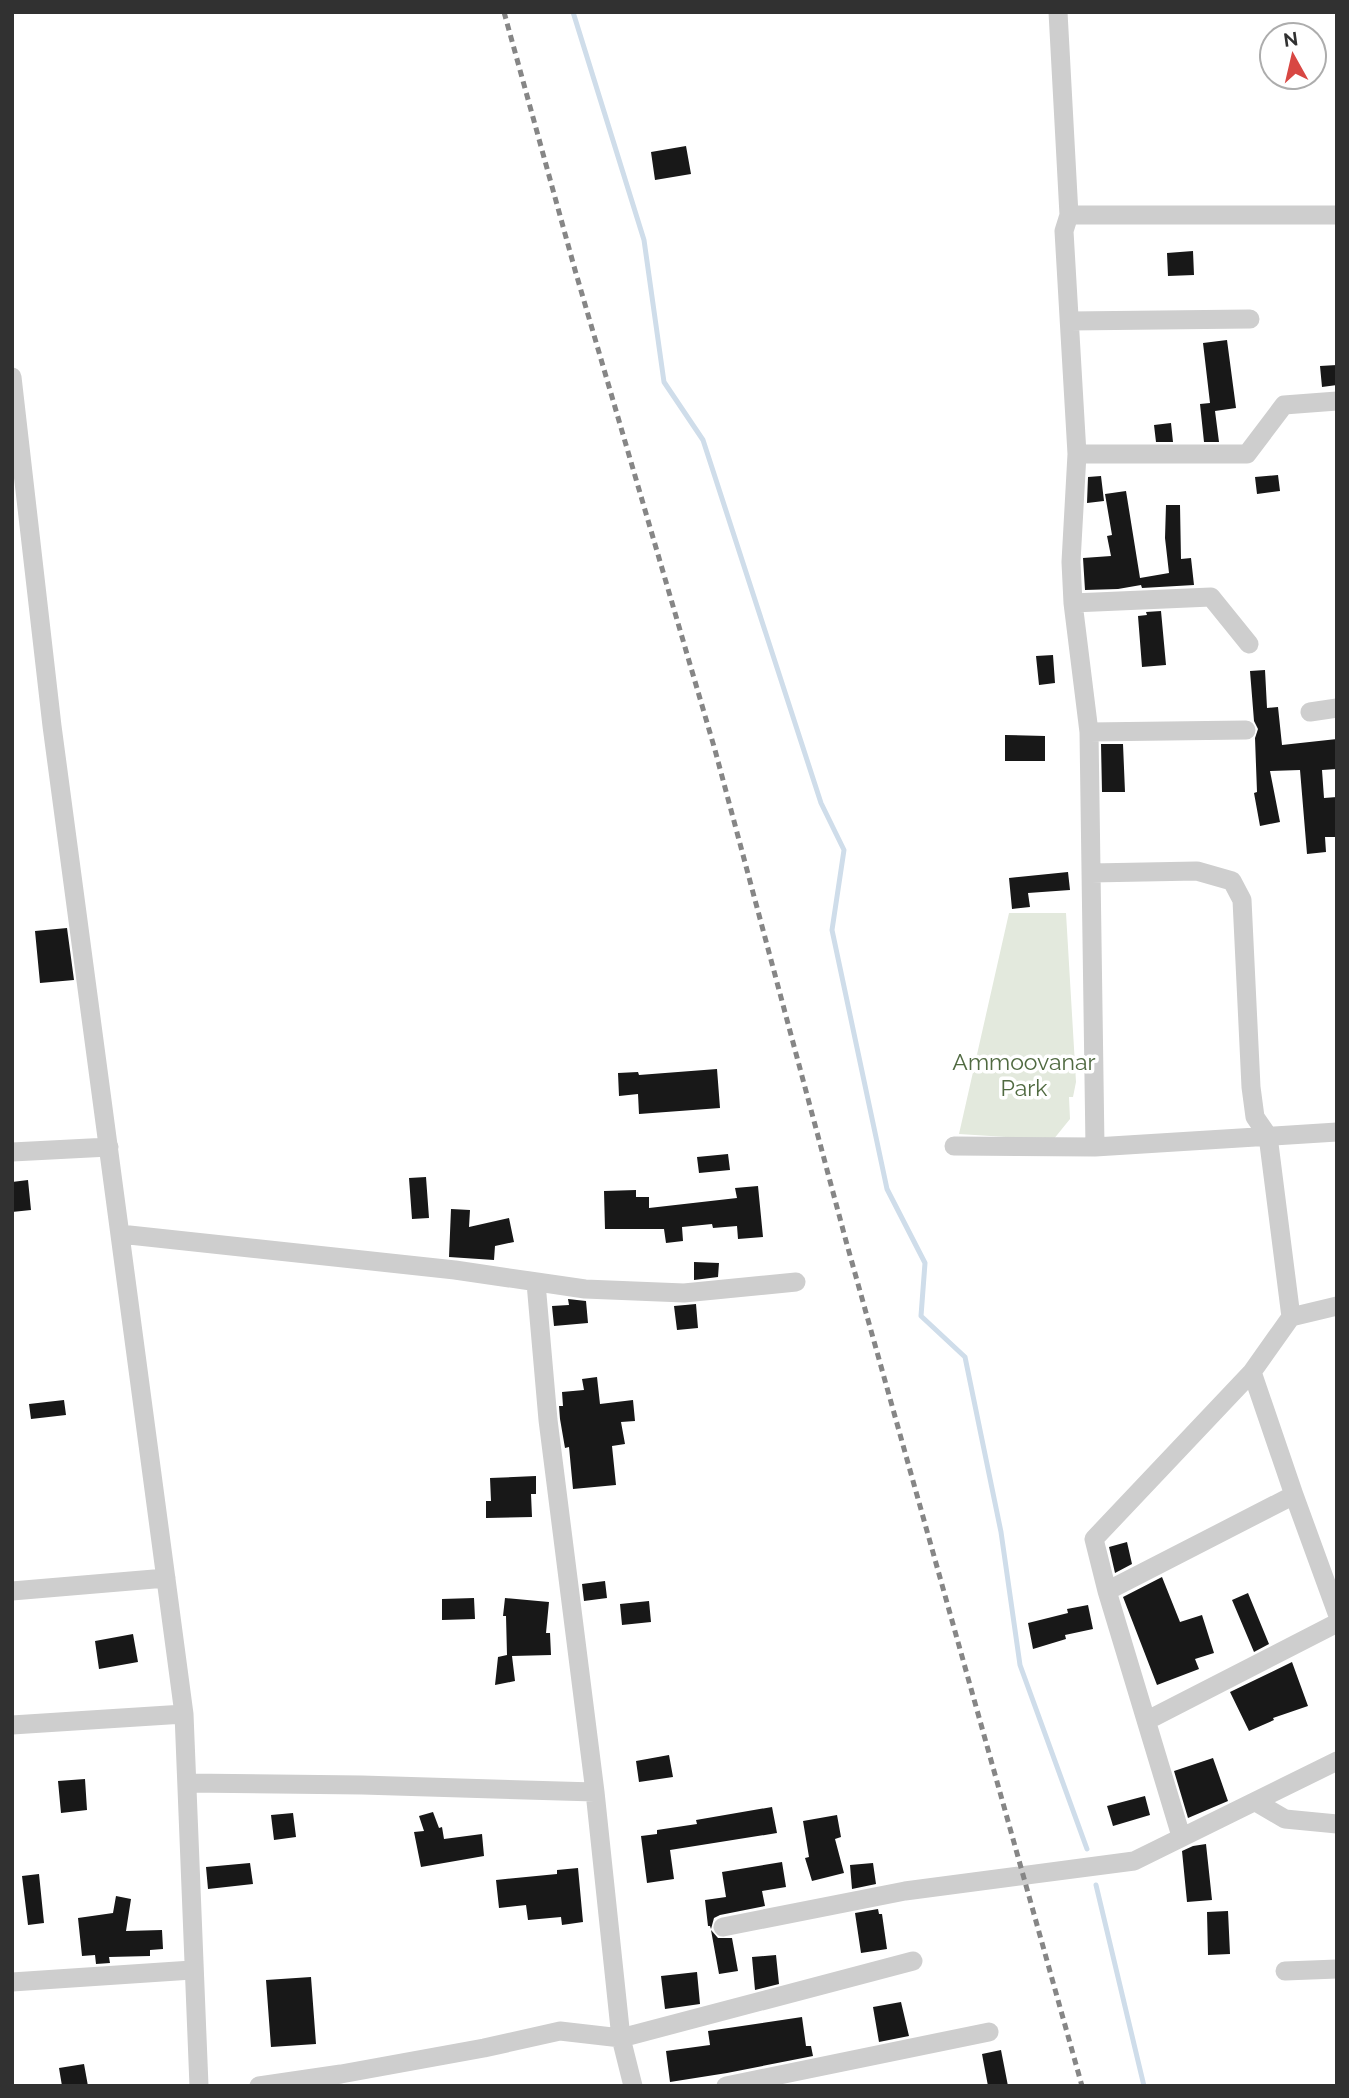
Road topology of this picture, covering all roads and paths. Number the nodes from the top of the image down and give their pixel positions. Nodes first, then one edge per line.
1 (1058, 12) edge
2 (1069, 215) junction
3 (1337, 215) edge
4 (1250, 319) dead end
5 (1070, 321) junction
6 (12, 377) edge
7 (1337, 401) edge
8 (1077, 454) junction
9 (1073, 603) junction
10 (1249, 644) dead end
11 (1337, 708) edge
12 (1310, 712) dead end
13 (1246, 730) dead end
14 (1089, 732) junction
15 (1091, 873) junction
16 (1337, 1132) edge
17 (1268, 1136) junction
18 (954, 1146) dead end
19 (109, 1147) junction
20 (1095, 1147) junction
21 (12, 1152) edge
22 (120, 1234) junction
23 (796, 1282) dead end
24 (536, 1283) junction
25 (1337, 1306) edge
26 (1291, 1317) junction
27 (1252, 1372) junction
28 (1294, 1494) junction
29 (166, 1578) junction
30 (12, 1591) edge
31 (1107, 1591) junction
32 (1337, 1613) edge
33 (1337, 1623) edge
34 (184, 1714) junction
35 (1148, 1720) junction
36 (12, 1726) edge
37 (1337, 1761) edge
38 (187, 1783) junction
39 (595, 1792) junction
40 (1256, 1802) junction
41 (1337, 1824) edge
42 (1181, 1836) junction
43 (723, 1927) dead end
44 (913, 1961) dead end
45 (1337, 1969) edge
46 (192, 1970) junction
47 (1285, 1971) dead end
48 (12, 1982) edge
49 (989, 2032) dead end
50 (621, 2038) junction
51 (342, 2080) edge
52 (737, 2085) edge
53 (199, 2086) edge
54 (258, 2086) edge
55 (633, 2086) edge

1 - 2 street
2 - 3 street
2 - 5 street
4 - 5 street
5 - 8 street
6 - 19 street
7 - 8 street
8 - 9 street
9 - 10 street
9 - 14 street
11 - 12 street
13 - 14 street
14 - 15 street
15 - 17 street
15 - 20 street
16 - 17 street
17 - 20 street
17 - 26 street
18 - 20 street
19 - 21 street
19 - 22 street
22 - 24 street
22 - 29 street
23 - 24 street
24 - 39 street
25 - 26 street
26 - 27 street
27 - 28 street
27 - 31 street
28 - 31 street
28 - 32 street
29 - 30 street
29 - 34 street
31 - 35 street
33 - 35 street
34 - 36 street
34 - 38 street
35 - 42 street
37 - 40 street
38 - 39 street
38 - 46 street
39 - 50 street
40 - 41 street
40 - 42 street
42 - 43 street
44 - 50 street
45 - 47 street
46 - 48 street
46 - 53 street
49 - 52 street
50 - 51 street
50 - 55 street
51 - 54 street

